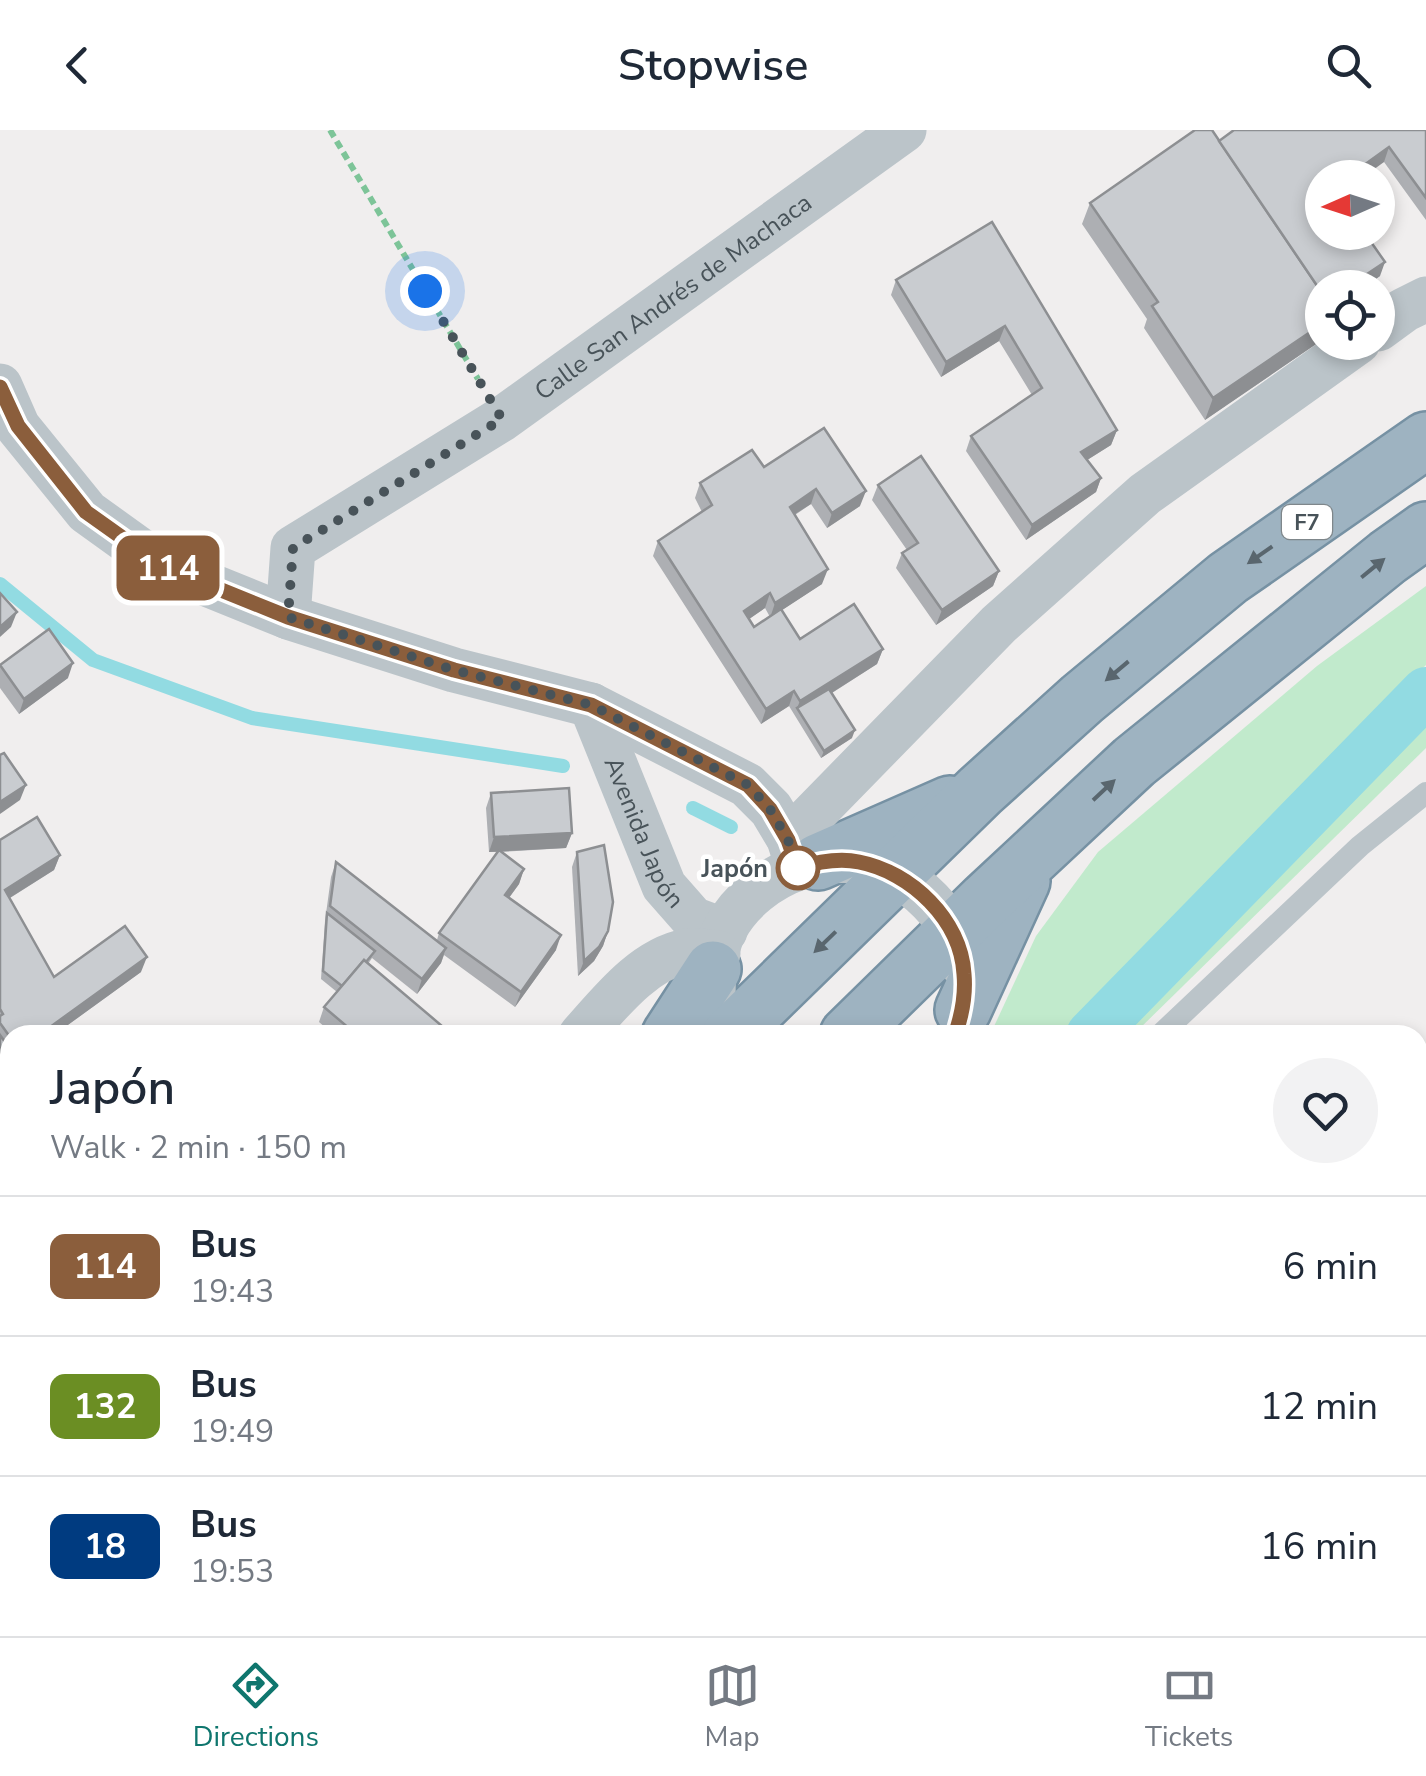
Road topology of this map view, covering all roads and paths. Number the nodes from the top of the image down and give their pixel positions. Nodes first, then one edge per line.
1 (330, 130) edge
2 (904, 130) edge
3 (1426, 299) edge
4 (1395, 317) edge
5 (1333, 360) edge
6 (0, 386) edge
7 (502, 419) junction
8 (1426, 440) edge
9 (1426, 530) edge
10 (288, 617) junction
11 (591, 705) junction
12 (980, 791) junction
13 (1426, 794) edge
14 (801, 857) junction
15 (1033, 857) junction
16 (895, 874) junction
17 (953, 933) junction
18 (719, 951) junction
19 (959, 1023) edge
20 (591, 1025) edge
21 (676, 1025) edge
22 (717, 1025) edge
23 (740, 1025) edge
24 (858, 1025) edge
25 (1171, 1025) edge

1 - 7 path
2 - 7 street, Calle San Andrés de Machaca
3 - 4 street
5 - 14 street
6 - 10 street, Avenida Japón
7 - 10 street, Calle San Andrés de Machaca
8 -> 12 highway, F7
15 -> 9 highway
10 - 11 street, Avenida Japón
11 - 14 street, Avenida Japón
11 - 18 street, Avenida Japón
12 - 14 highway
12 - 16 highway, F7
13 - 25 lane
14 - 16 street
14 - 18 street
15 - 17 highway
15 - 19 highway
16 - 17 street
16 -> 23 highway, F7
17 - 19 street
17 - 24 highway
18 - 20 street
18 - 21 highway
18 - 22 street

